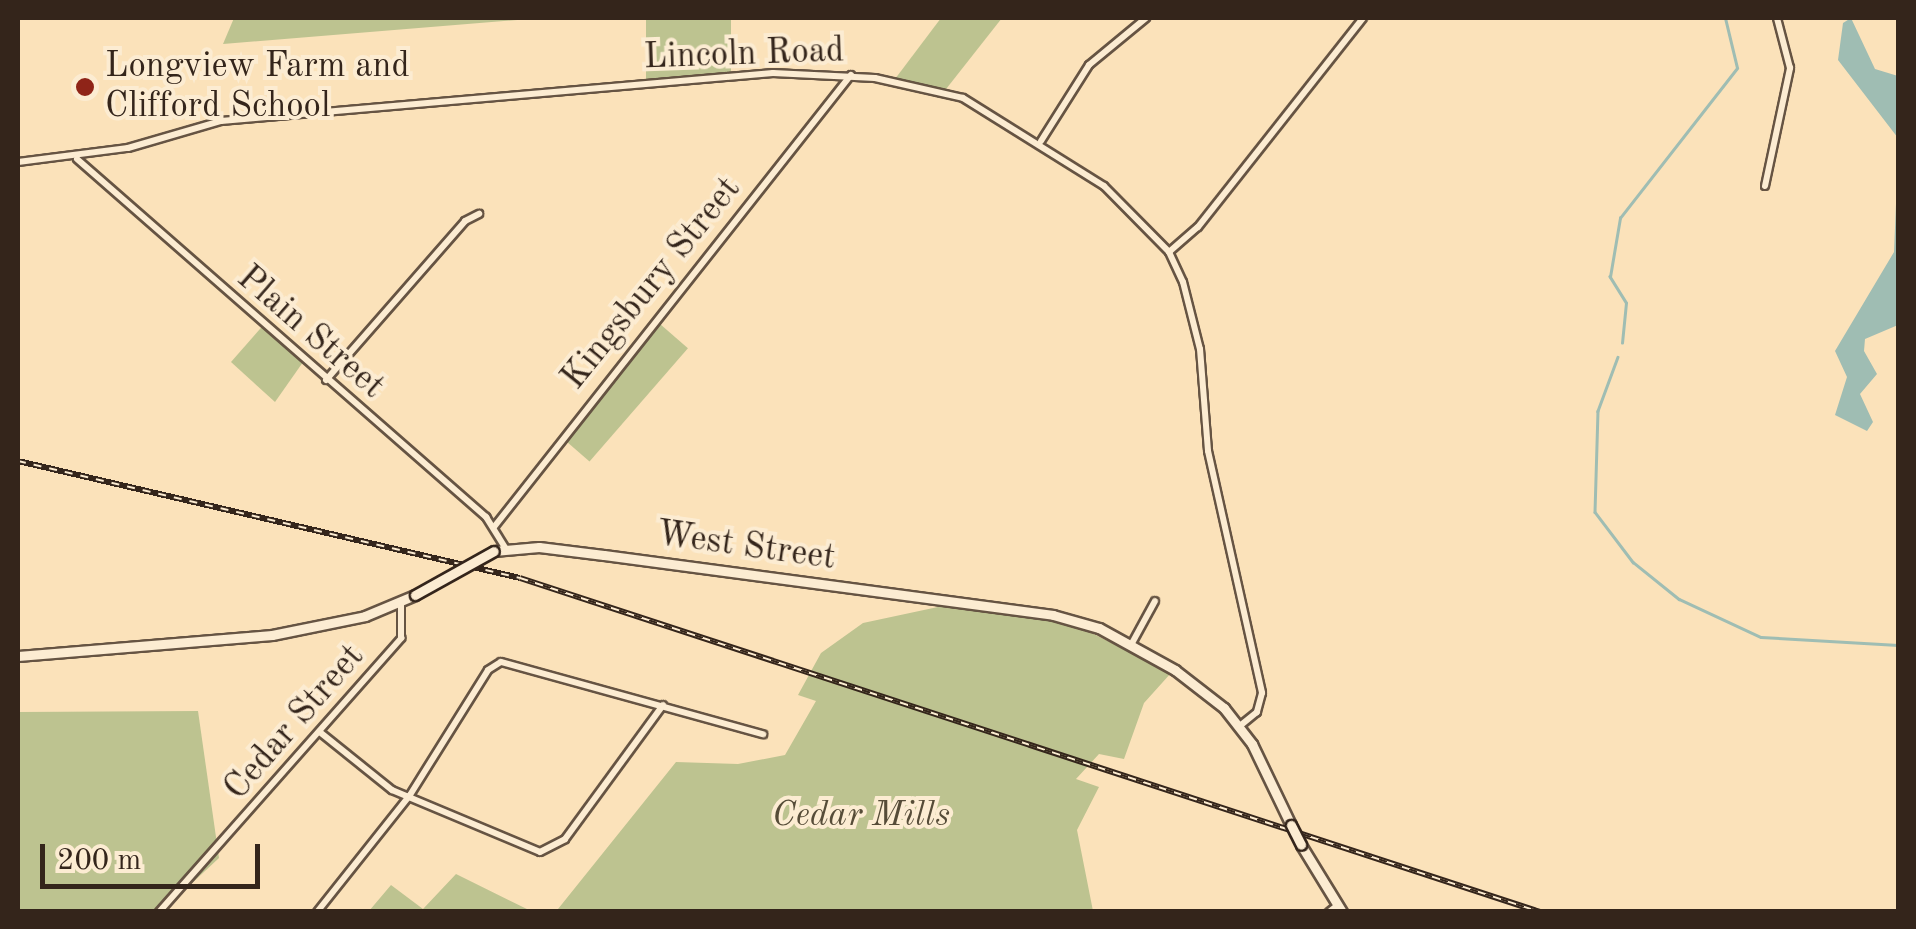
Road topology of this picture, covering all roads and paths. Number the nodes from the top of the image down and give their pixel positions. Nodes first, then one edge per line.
1 (1146, 18) edge
2 (1362, 18) edge
3 (1777, 18) edge
4 (851, 75) junction
5 (1041, 141) junction
6 (76, 158) junction
7 (18, 162) edge
8 (1765, 186) dead end
9 (479, 214) dead end
10 (1168, 252) junction
11 (326, 380) junction
12 (494, 527) junction
13 (506, 549) junction
14 (1156, 601) dead end
15 (401, 603) junction
16 (1132, 644) junction
17 (18, 656) edge
18 (663, 704) junction
19 (1240, 726) junction
20 (321, 733) junction
21 (763, 734) dead end
22 (410, 795) junction
23 (1337, 909) edge
24 (159, 912) edge
25 (317, 912) edge

1 - 5 street
2 - 10 street
3 - 8 street
4 - 5 street, Lincoln Road
4 - 6 street, Lincoln Road
4 - 12 street, Kingsbury Street
5 - 10 street, Lincoln Road
6 - 7 street, Lincoln Road
6 - 11 street, Plain Street
9 - 11 street
10 - 19 street, Lincoln Road
11 - 12 street, Plain Street
12 - 13 street, Plain Street
13 - 15 main road, West Street, bridge
13 - 16 main road, West Street
14 - 16 street
15 - 17 main road, West Street
15 - 20 street, Cedar Street
16 - 19 main road, West Street
18 - 21 street
18 - 22 street
18 - 22 street
19 - 23 main road, West Street, bridge
20 - 22 street
20 - 24 street, Cedar Street
22 - 25 street

